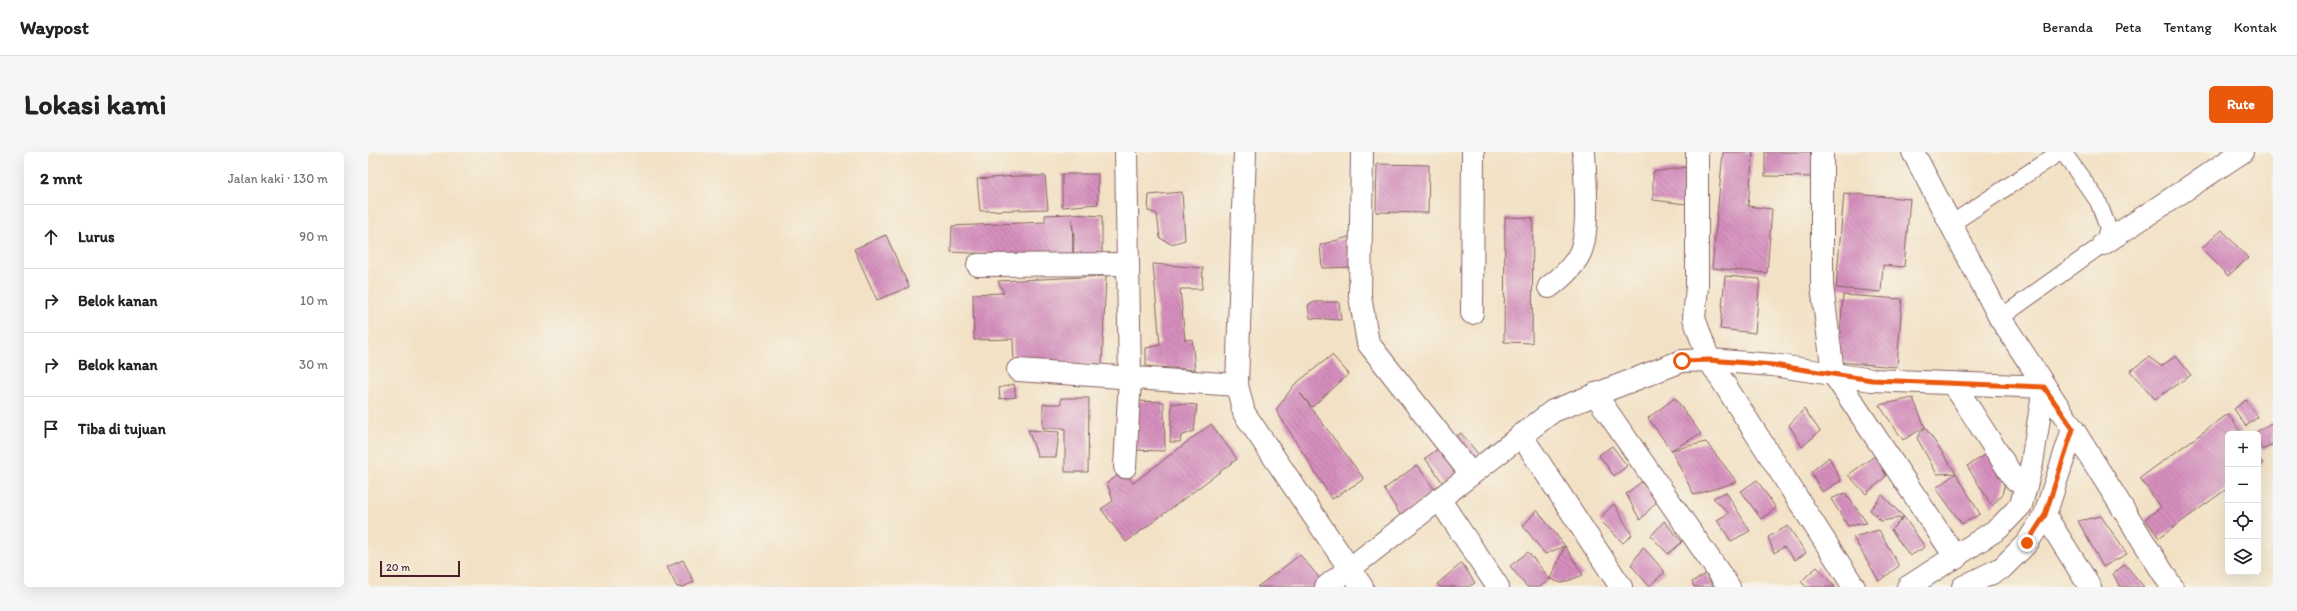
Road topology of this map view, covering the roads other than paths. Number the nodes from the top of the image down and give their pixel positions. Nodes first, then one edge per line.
1 (1126, 152) edge
2 (1245, 152) edge
3 (1362, 152) edge
4 (1473, 152) edge
5 (1584, 152) edge
6 (1697, 152) edge
7 (1822, 152) edge
8 (1913, 152) edge
9 (2060, 152) edge
10 (2063, 152) edge
11 (2242, 152) edge
12 (1950, 224) junction
13 (2103, 244) junction
14 (1128, 264) junction
15 (978, 265) dead end
16 (1549, 287) dead end
17 (1472, 313) dead end
18 (2000, 318) junction
19 (1709, 360) junction
20 (1018, 370) dead end
21 (1833, 374) junction
22 (1130, 378) junction
23 (1953, 383) junction
24 (1237, 385) junction
25 (2044, 387) junction
26 (1595, 394) junction
27 (2073, 429) junction
28 (1521, 436) junction
29 (1125, 467) dead end
30 (1471, 474) junction
31 (2015, 480) dead end
32 (1439, 499) junction
33 (2045, 515) junction
34 (1956, 558) junction
35 (1349, 569) junction
36 (1971, 585) edge
37 (1326, 587) edge
38 (1362, 587) edge
39 (1498, 587) edge
40 (1621, 587) edge
41 (1729, 587) edge
42 (1854, 587) edge
43 (1908, 587) edge
44 (2090, 587) edge
45 (2172, 587) edge

1 - 14 street
2 - 24 street
3 - 30 street
4 - 17 street
5 - 16 street
6 - 19 street
7 - 21 street
8 - 12 street
9 - 12 lane
10 - 13 lane
11 - 13 street
12 - 18 street
13 - 18 lane
14 - 15 street
14 - 22 street
18 - 25 street
19 - 21 street
19 - 26 street
19 - 42 street
20 - 22 street
21 - 23 street
21 - 34 street
22 - 24 street
22 - 29 street
23 - 25 street
23 - 31 street
24 - 35 street
25 - 27 street
25 - 34 street
26 - 28 street
26 - 41 street
27 - 33 street
27 - 45 street
28 - 30 street
28 - 40 street
30 - 32 street
32 - 35 street
32 - 39 street
33 - 36 street
33 - 44 street
34 - 43 street
35 - 37 street
35 - 38 street

